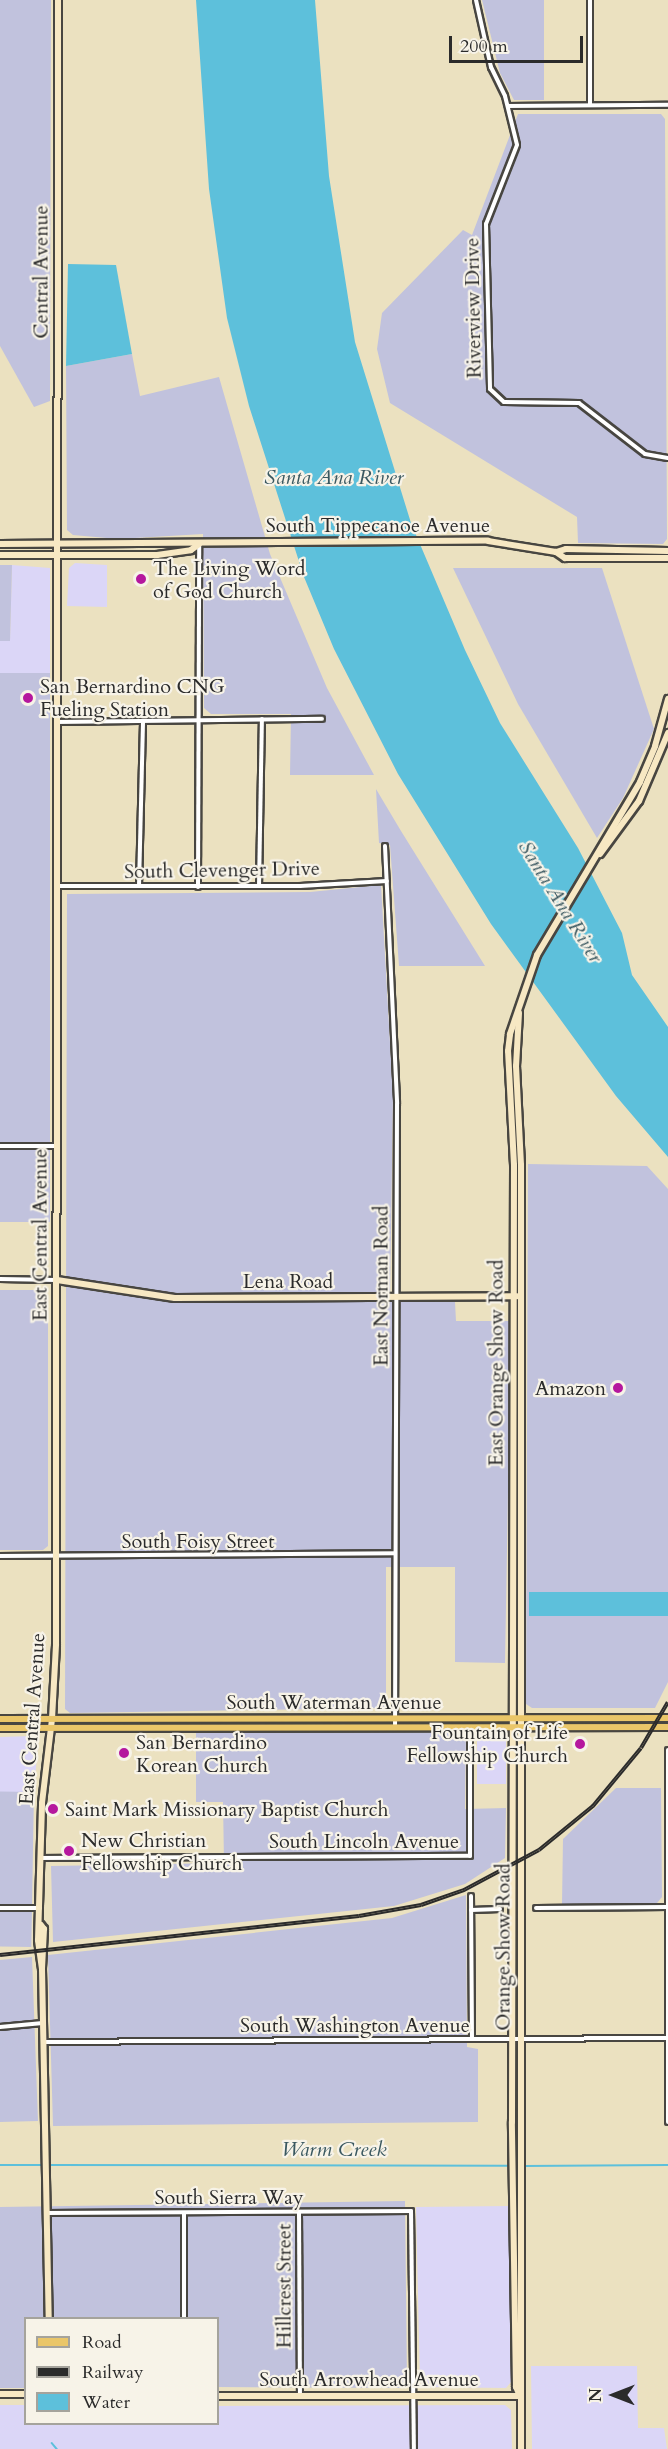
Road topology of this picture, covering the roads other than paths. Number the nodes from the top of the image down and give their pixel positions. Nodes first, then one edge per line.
1 (58, 0) edge
2 (476, 0) edge
3 (590, 0) edge
4 (590, 105) junction
5 (668, 105) edge
6 (508, 106) junction
7 (668, 458) edge
8 (0, 544) edge
9 (59, 544) junction
10 (199, 544) junction
11 (668, 551) edge
12 (556, 552) junction
13 (0, 555) edge
14 (59, 555) junction
15 (668, 558) edge
16 (668, 699) edge
17 (262, 719) junction
18 (322, 719) dead end
19 (199, 720) junction
20 (143, 721) junction
21 (58, 722) junction
22 (668, 733) edge
23 (636, 789) junction
24 (643, 793) junction
25 (385, 846) dead end
26 (599, 854) junction
27 (387, 881) junction
28 (58, 886) junction
29 (139, 886) junction
30 (198, 886) junction
31 (259, 886) junction
32 (520, 1001) junction
33 (519, 1110) junction
34 (511, 1112) junction
35 (0, 1146) edge
36 (57, 1146) junction
37 (513, 1233) junction
38 (521, 1233) junction
39 (0, 1279) edge
40 (57, 1280) junction
41 (513, 1296) junction
42 (521, 1296) junction
43 (396, 1297) junction
44 (395, 1553) junction
45 (56, 1555) junction
46 (0, 1556) edge
47 (512, 1570) junction
48 (520, 1570) junction
49 (395, 1718) junction
50 (511, 1718) junction
51 (519, 1718) junction
52 (668, 1718) edge
53 (0, 1719) edge
54 (52, 1719) junction
55 (394, 1727) junction
56 (470, 1727) junction
57 (515, 1727) junction
58 (668, 1727) edge
59 (0, 1728) edge
60 (51, 1728) junction
61 (668, 1750) edge
62 (41, 1858) junction
63 (471, 1896) dead end
64 (668, 1907) edge
65 (0, 1908) edge
66 (41, 1908) junction
67 (536, 1908) dead end
68 (500, 1909) dead end
69 (471, 1910) junction
70 (43, 2023) junction
71 (0, 2027) edge
72 (667, 2038) edge
73 (472, 2039) junction
74 (516, 2039) junction
75 (43, 2042) junction
76 (668, 2122) edge
77 (184, 2212) junction
78 (299, 2212) junction
79 (48, 2213) junction
80 (49, 2317) edge
81 (184, 2317) edge
82 (0, 2394) edge
83 (24, 2394) edge
84 (219, 2396) edge
85 (300, 2396) junction
86 (520, 2396) junction
87 (413, 2397) junction
88 (414, 2449) edge
89 (521, 2449) edge

1 - 9 main road, Central Avenue
2 - 6 street, Riverview Drive
3 - 4 street
4 - 5 street
4 - 6 street
6 - 7 street, Riverview Drive
8 - 9 main road, South Tippecanoe Avenue
9 - 10 main road, South Tippecanoe Avenue
9 - 14 main road, East Central Avenue
10 - 12 main road, South Tippecanoe Avenue
10 - 14 main road, South Tippecanoe Avenue
10 - 19 street
11 - 12 main road, South Tippecanoe Avenue
12 - 15 main road, South Tippecanoe Avenue
13 - 14 main road, South Tippecanoe Avenue
14 - 21 main road, East Central Avenue
16 - 23 main road
17 - 18 street
17 - 19 street
17 - 31 street
19 - 20 street
19 - 30 street
20 - 21 street
20 - 29 street
21 - 28 main road, East Central Avenue
22 - 24 main road
23 - 24 main road
23 - 26 main road
24 - 26 main road
25 - 27 street, East Norman Road
26 - 32 main road, East Orange Show Road
27 - 31 street, South Clevenger Drive
27 - 43 street, East Norman Road
28 - 29 street, South Clevenger Drive
28 - 36 main road, East Central Avenue
29 - 30 street, South Clevenger Drive
30 - 31 street, South Clevenger Drive
32 - 33 main road, East Orange Show Road
32 - 34 main road, East Orange Show Road
33 - 34 main road
33 - 38 main road, East Orange Show Road
34 - 37 main road, East Orange Show Road
35 - 36 street
36 - 40 main road, East Central Avenue
37 - 38 main road
37 - 41 main road, East Orange Show Road
38 - 42 main road, East Orange Show Road
39 - 40 street
40 - 43 main road, Lena Road
40 - 45 main road, East Central Avenue
41 - 42 main road, Lena Road
41 - 43 main road, Lena Road
41 - 47 main road, East Orange Show Road
42 - 48 main road, East Orange Show Road
43 - 44 street, East Norman Road
44 - 45 street, South Foisy Street
44 - 49 street, East Norman Road
45 - 46 street, South Foisy Street
45 - 54 main road, East Central Avenue
47 - 48 main road
47 - 50 main road, East Orange Show Road
48 - 51 main road, East Orange Show Road
49 - 50 main road, South Waterman Avenue
49 - 54 main road, South Waterman Avenue
49 - 55 street, East Norman Road
50 - 51 main road, South Waterman Avenue
50 - 57 main road, East Orange Show Road
51 - 52 main road, South Waterman Avenue
51 - 57 main road, East Orange Show Road
53 - 54 main road, South Waterman Avenue
54 - 60 main road, East Central Avenue
55 - 56 main road, South Waterman Avenue
55 - 60 main road, South Waterman Avenue
56 - 57 main road, South Waterman Avenue
56 - 62 street, South Lincoln Avenue
57 - 58 main road, South Waterman Avenue
57 - 74 main road, Orange Show Road
59 - 60 main road, South Waterman Avenue
60 - 62 main road, East Central Avenue
61 - 64 street
62 - 66 main road, East Central Avenue
63 - 69 street
64 - 67 street
64 - 72 street
65 - 66 street
66 - 70 main road, East Central Avenue
68 - 69 street
69 - 73 street
70 - 71 street
70 - 75 main road, East Central Avenue
72 - 74 street, South Washington Avenue
72 - 76 street
73 - 74 street, South Washington Avenue
73 - 75 street, South Washington Avenue
74 - 86 main road, Orange Show Road
75 - 79 main road, East Central Avenue
77 - 78 street, South Sierra Way
77 - 79 street, South Sierra Way
77 - 81 street
78 - 85 street, Hillcrest Street
78 - 87 street, South Sierra Way
79 - 80 main road, East Central Avenue
82 - 83 main road
84 - 85 main road, South Arrowhead Avenue
85 - 87 main road, South Arrowhead Avenue
86 - 87 main road, South Arrowhead Avenue
86 - 89 main road, Orange Show Road
87 - 88 street

